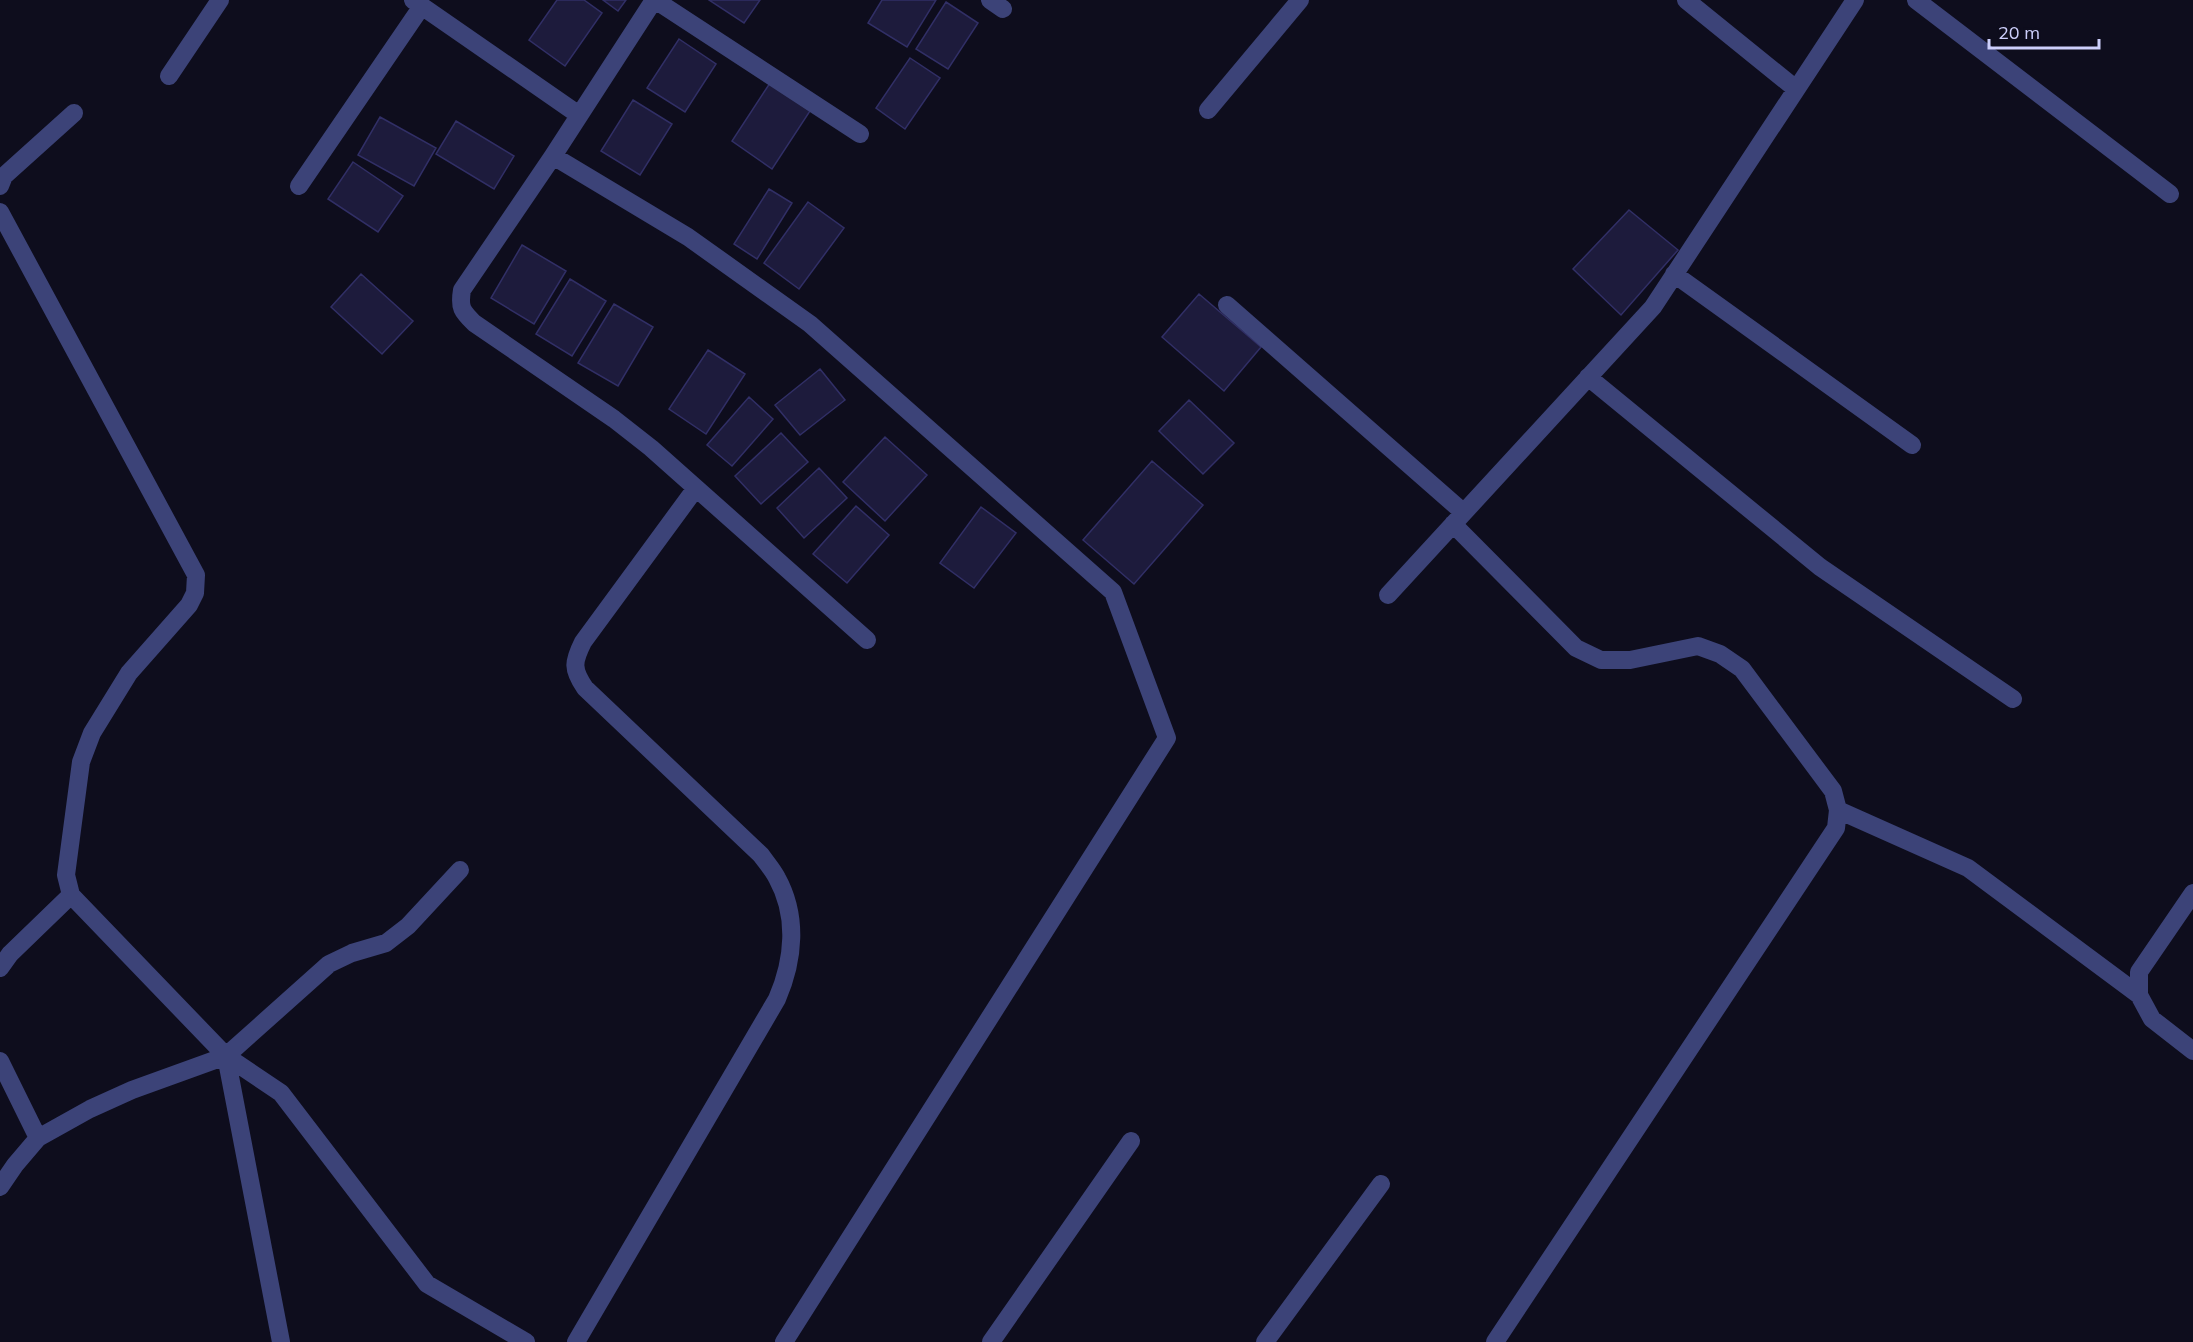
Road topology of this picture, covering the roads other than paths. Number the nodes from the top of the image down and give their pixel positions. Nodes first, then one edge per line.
1 (220, 0) edge
2 (655, 0) edge
3 (1300, 0) edge
4 (1686, 0) edge
5 (1855, 0) edge
6 (1916, 0) edge
7 (417, 3) edge
8 (169, 76) dead end
9 (1796, 89) junction
10 (1208, 110) dead end
11 (74, 113) dead end
12 (579, 115) junction
13 (860, 134) dead end
14 (553, 156) junction
15 (0, 186) edge
16 (299, 186) dead end
17 (2170, 194) dead end
18 (0, 212) edge
19 (1674, 274) junction
20 (1227, 305) dead end
21 (1588, 377) junction
22 (1912, 446) dead end
23 (696, 488) junction
24 (1458, 518) junction
25 (1388, 595) dead end
26 (867, 640) dead end
27 (2013, 699) dead end
28 (1838, 810) junction
29 (460, 870) dead end
30 (2193, 893) edge
31 (71, 895) junction
32 (0, 968) edge
33 (2139, 995) junction
34 (2193, 1051) edge
35 (226, 1056) junction
36 (0, 1061) edge
37 (38, 1138) junction
38 (1131, 1141) dead end
39 (1381, 1184) dead end
40 (0, 1187) edge
41 (281, 1342) edge
42 (526, 1342) edge
43 (576, 1342) edge
44 (784, 1342) edge
45 (991, 1342) edge
46 (1265, 1342) edge
47 (1495, 1342) edge

1 - 8 street
2 - 12 street
2 - 13 street
3 - 10 street
4 - 9 street
5 - 9 street
6 - 17 street
7 - 12 street
7 - 16 street
9 - 19 street
11 - 15 street
12 - 14 street
14 - 23 street
14 - 44 street
18 - 31 street
19 - 21 street
19 - 22 street
20 - 24 street
21 - 24 street
21 - 27 street
23 - 26 street
23 - 43 street
24 - 25 street
24 - 28 street
28 - 33 street
28 - 47 street
29 - 35 street
30 - 33 street
31 - 32 street
31 - 35 street
33 - 34 street
35 - 37 street
35 - 41 street
35 - 42 street
36 - 37 street
37 - 40 street
38 - 45 street
39 - 46 street

